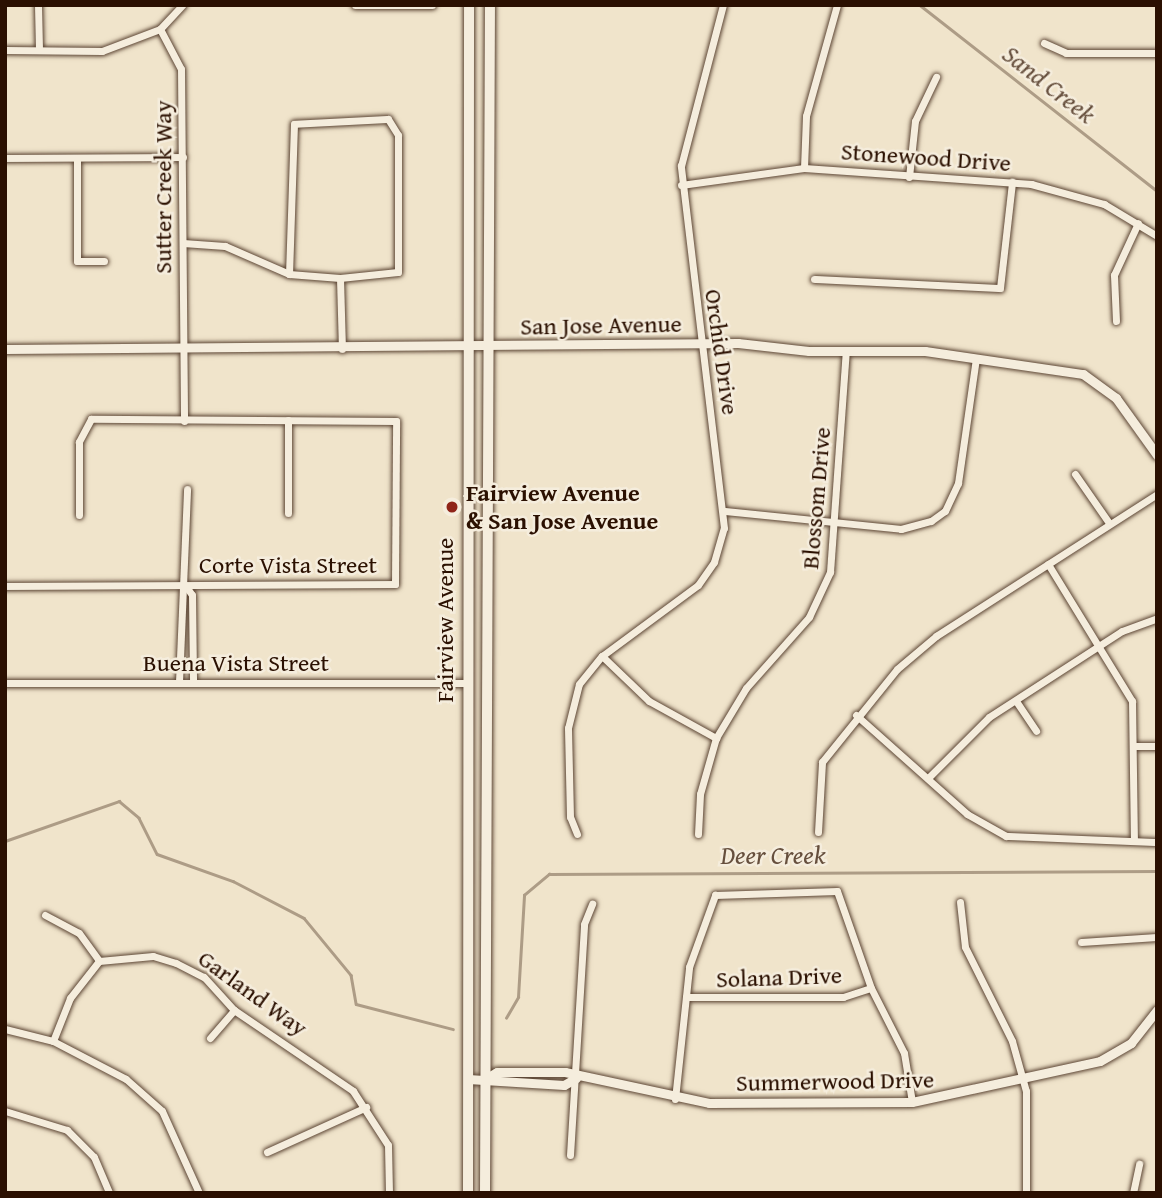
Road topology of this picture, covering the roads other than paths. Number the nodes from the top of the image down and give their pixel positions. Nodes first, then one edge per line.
1 (38, 5) edge
2 (182, 5) edge
3 (355, 5) edge
4 (432, 5) edge
5 (469, 5) edge
6 (490, 5) edge
7 (723, 5) edge
8 (837, 5) edge
9 (160, 29) junction
10 (1044, 43) dead end
11 (5, 50) edge
12 (39, 50) junction
13 (1157, 53) edge
14 (936, 77) dead end
15 (183, 157) junction
16 (5, 158) edge
17 (77, 159) junction
18 (804, 168) junction
19 (909, 177) junction
20 (1012, 183) junction
21 (681, 185) junction
22 (1138, 223) junction
23 (1157, 236) edge
24 (183, 243) junction
25 (104, 261) dead end
26 (289, 274) junction
27 (340, 278) junction
28 (814, 279) dead end
29 (1116, 321) dead end
30 (702, 344) junction
31 (466, 346) junction
32 (485, 346) junction
33 (5, 349) edge
34 (182, 349) junction
35 (342, 349) junction
36 (846, 351) junction
37 (976, 358) junction
38 (288, 420) junction
39 (184, 421) junction
40 (1157, 455) edge
41 (1075, 474) dead end
42 (187, 489) dead end
43 (1157, 494) edge
44 (724, 511) junction
45 (288, 513) dead end
46 (79, 515) dead end
47 (836, 520) junction
48 (1109, 523) junction
49 (1048, 564) junction
50 (185, 585) junction
51 (5, 586) edge
52 (1157, 618) edge
53 (1100, 645) junction
54 (602, 656) junction
55 (179, 682) junction
56 (193, 682) junction
57 (5, 683) edge
58 (466, 683) junction
59 (1016, 701) junction
60 (856, 715) junction
61 (1036, 731) dead end
62 (716, 738) junction
63 (1136, 746) junction
64 (1157, 746) edge
65 (928, 778) junction
66 (818, 832) dead end
67 (577, 834) dead end
68 (698, 834) dead end
69 (1134, 841) junction
70 (1157, 842) edge
71 (960, 902) dead end
72 (592, 904) dead end
73 (45, 915) dead end
74 (1157, 937) edge
75 (1081, 942) dead end
76 (99, 961) junction
77 (872, 988) junction
78 (686, 997) junction
79 (234, 1010) junction
80 (1157, 1010) edge
81 (5, 1029) edge
82 (210, 1038) dead end
83 (53, 1041) junction
84 (576, 1078) junction
85 (468, 1079) junction
86 (485, 1079) junction
87 (1023, 1080) junction
88 (675, 1099) junction
89 (912, 1102) junction
90 (366, 1107) junction
91 (5, 1111) edge
92 (267, 1152) dead end
93 (570, 1154) dead end
94 (1139, 1164) dead end
95 (109, 1193) edge
96 (199, 1193) edge
97 (389, 1193) edge
98 (468, 1193) edge
99 (485, 1193) edge
100 (1026, 1193) edge
101 (1133, 1193) edge

1 - 12 street
2 - 9 street
3 - 4 street
5 - 31 main road, Fairview Avenue
6 - 32 main road, Fairview Avenue
7 - 21 street, Orchid Drive
8 - 18 street
9 - 12 street
9 - 15 street, Sutter Creek Way
10 - 13 street
11 - 12 street
14 - 19 street
15 - 17 street
15 - 24 street, Sutter Creek Way
16 - 17 street
17 - 25 street
18 - 19 street, Stonewood Drive
18 - 21 street, Stonewood Drive
19 - 20 street, Stonewood Drive
20 - 22 street, Stonewood Drive
20 - 28 street
21 - 30 street, Orchid Drive
22 - 23 street, Stonewood Drive
22 - 29 street
24 - 26 street
24 - 34 street, Sutter Creek Way
26 - 27 street
26 - 27 street
27 - 35 street
30 - 32 street, San Jose Avenue
30 - 36 street, San Jose Avenue
30 - 44 street, Orchid Drive
31 - 32 street, San Jose Avenue
31 - 35 street, San Jose Avenue
31 - 58 main road, Fairview Avenue
32 - 86 main road, Fairview Avenue
33 - 34 street, San Jose Avenue
34 - 35 street, San Jose Avenue
34 - 39 street, Sutter Creek Way
36 - 37 street, San Jose Avenue
36 - 47 street, Blossom Drive
37 - 40 street, San Jose Avenue
37 - 47 street
38 - 39 street, Corte Vista Street
38 - 45 street
38 - 50 street, Corte Vista Street
39 - 46 street, Corte Vista Street
41 - 48 street
42 - 50 street
43 - 48 street
44 - 47 street
44 - 54 street, Orchid Drive
47 - 62 street, Blossom Drive
48 - 49 street
49 - 53 street
49 - 60 street
50 - 51 street, Corte Vista Street
50 - 55 street
50 - 56 street
52 - 53 street
53 - 59 street
53 - 63 street
54 - 62 street
54 - 67 street, Orchid Drive
55 - 56 street, Buena Vista Street
55 - 57 street, Buena Vista Street
56 - 58 street, Buena Vista Street
58 - 85 main road, Fairview Avenue
59 - 61 street
59 - 65 street
60 - 65 street
60 - 66 street
62 - 68 street, Blossom Drive
63 - 64 street
63 - 69 street
65 - 69 street
69 - 70 street
71 - 87 street
72 - 84 street
73 - 76 street
74 - 75 street
76 - 79 street, Garland Way
76 - 83 street
77 - 78 street, Solana Drive
77 - 78 street
77 - 89 street
78 - 88 street
79 - 82 street
79 - 90 street, Garland Way
80 - 87 street, Summerwood Drive
81 - 83 street
83 - 96 street
84 - 86 street, Summerwood Drive
84 - 88 street, Summerwood Drive
84 - 93 street
85 - 86 street, Summerwood Drive
85 - 98 main road, Fairview Avenue
86 - 99 main road, Fairview Avenue
87 - 89 street, Summerwood Drive
87 - 100 street
88 - 89 street, Summerwood Drive
90 - 92 street
90 - 97 street, Garland Way
91 - 95 street
94 - 101 street

